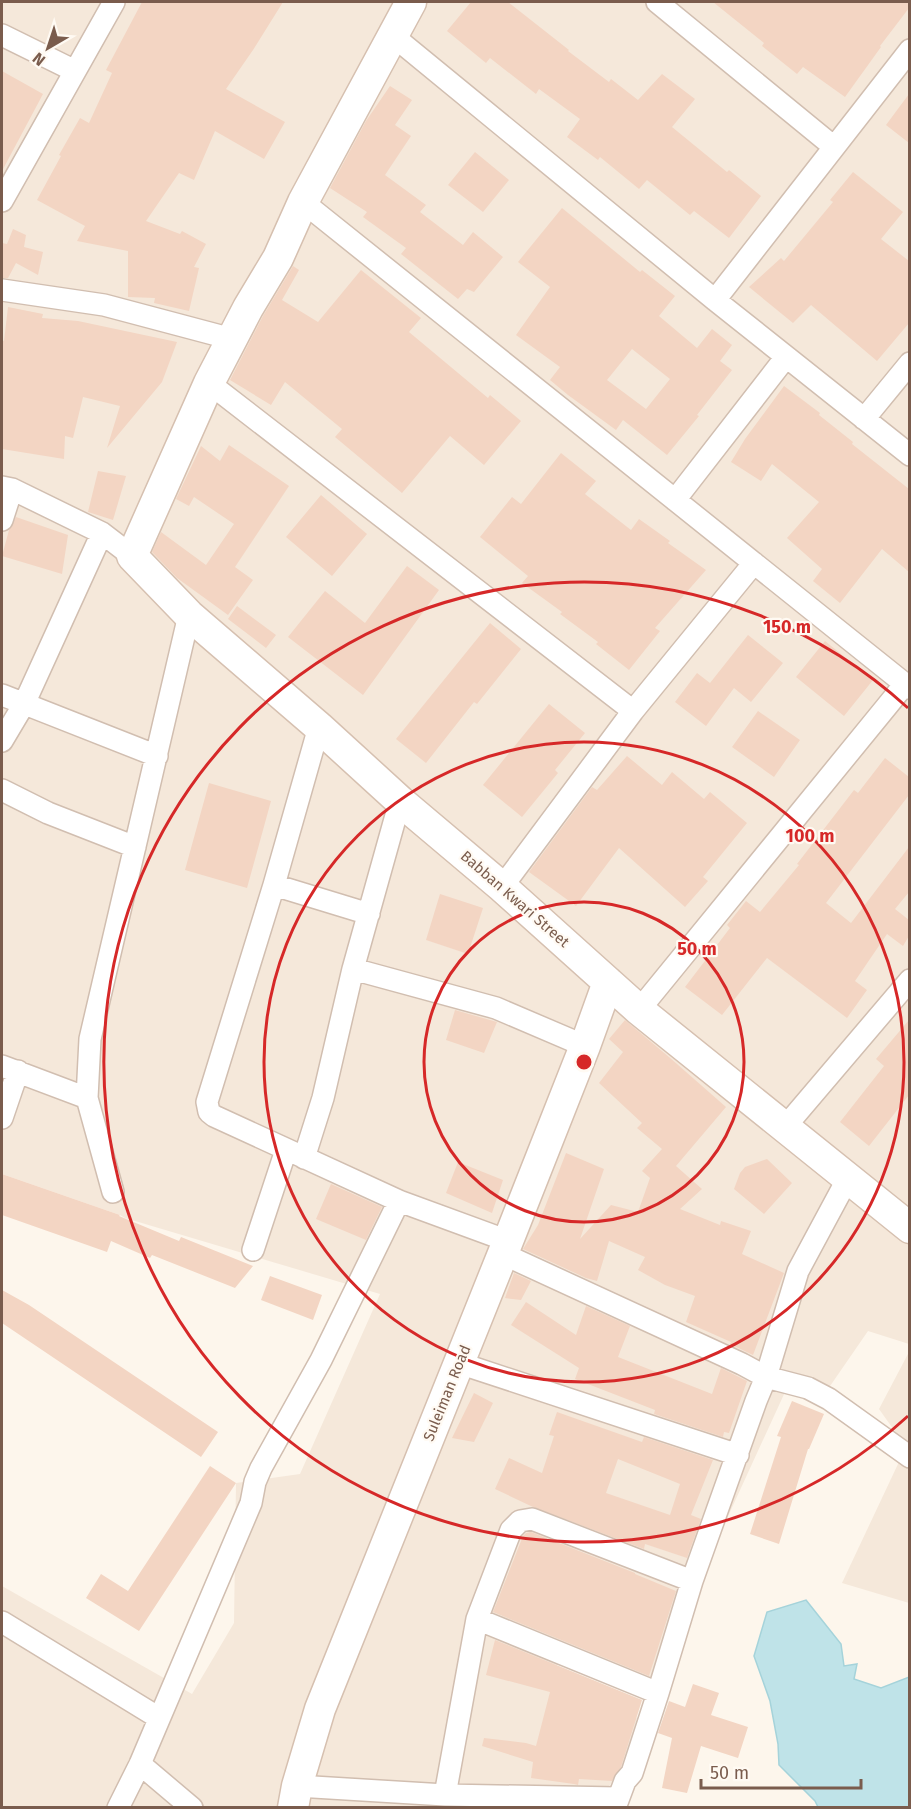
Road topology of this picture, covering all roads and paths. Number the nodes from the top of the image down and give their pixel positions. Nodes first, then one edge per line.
1 (114, 2) edge
2 (411, 2) edge
3 (657, 2) edge
4 (2, 34) edge
5 (392, 35) junction
6 (909, 50) edge
7 (75, 70) junction
8 (834, 147) junction
9 (2, 201) edge
10 (303, 202) junction
11 (2, 290) edge
12 (715, 300) junction
13 (232, 339) junction
14 (786, 357) junction
15 (909, 363) edge
16 (209, 383) junction
17 (864, 419) junction
18 (909, 455) edge
19 (7, 488) edge
20 (675, 500) junction
21 (2, 520) edge
22 (102, 533) junction
23 (132, 556) junction
24 (754, 563) junction
25 (189, 615) junction
26 (907, 686) edge
27 (2, 695) edge
28 (24, 704) junction
29 (633, 711) junction
30 (319, 727) junction
31 (2, 741) edge
32 (157, 756) junction
33 (2, 790) edge
34 (400, 801) junction
35 (135, 847) junction
36 (274, 885) junction
37 (502, 887) junction
38 (369, 914) junction
39 (353, 969) junction
40 (909, 980) edge
41 (608, 982) junction
42 (639, 1010) junction
43 (585, 1046) junction
44 (10, 1068) edge
45 (87, 1098) junction
46 (2, 1118) edge
47 (784, 1127) junction
48 (295, 1154) junction
49 (848, 1178) junction
50 (113, 1192) dead end
51 (399, 1201) junction
52 (909, 1228) edge
53 (506, 1247) junction
54 (253, 1250) dead end
55 (459, 1363) junction
56 (766, 1377) junction
57 (738, 1455) junction
58 (909, 1457) edge
59 (692, 1581) junction
60 (477, 1619) junction
61 (2, 1622) edge
62 (658, 1693) junction
63 (159, 1718) junction
64 (140, 1764) junction
65 (445, 1795) junction
66 (295, 1797) edge
67 (617, 1802) edge
68 (118, 1808) edge
69 (192, 1808) edge

1 - 7 street
2 - 5 street
3 - 8 street
4 - 7 street
5 - 10 street
5 - 12 street
6 - 8 street
7 - 9 street
8 - 12 street
10 - 13 street
10 - 20 street
11 - 13 street
12 - 14 street
13 - 16 street
14 - 17 street
14 - 20 street
15 - 17 street
16 - 23 street
16 - 29 street
17 - 18 street
19 - 21 street
19 - 22 street
20 - 24 street
22 - 23 street
22 - 28 street
23 - 25 street, Babban Kwari Street
24 - 26 street
24 - 29 street
25 - 30 street, Babban Kwari Street
25 - 32 street
26 - 42 street
27 - 28 street
28 - 31 street
28 - 32 street
29 - 37 street
30 - 34 street, Babban Kwari Street
30 - 36 street
32 - 35 street
33 - 35 street
34 - 37 street, Babban Kwari Street
34 - 38 street
35 - 45 street
36 - 38 street
36 - 48 street
37 - 41 street, Babban Kwari Street
38 - 39 street
39 - 43 street
39 - 48 street
40 - 47 street
41 - 42 street, Babban Kwari Street
41 - 43 street, Suleiman Road
42 - 47 street, Babban Kwari Street
43 - 53 street, Suleiman Road
44 - 45 street
44 - 46 street
45 - 50 street
47 - 49 street, Babban Kwari Street
48 - 51 street
48 - 54 street
49 - 52 street, Babban Kwari Street
49 - 56 street
51 - 53 street
51 - 63 street
53 - 55 street, Suleiman Road
53 - 56 street
55 - 57 street
55 - 66 street, Suleiman Road
56 - 57 street
56 - 58 street
57 - 59 street
59 - 60 street
59 - 62 street
60 - 62 street
60 - 65 street
61 - 63 street
62 - 67 street
63 - 64 street
64 - 68 street
64 - 69 street
65 - 66 street
65 - 67 street

